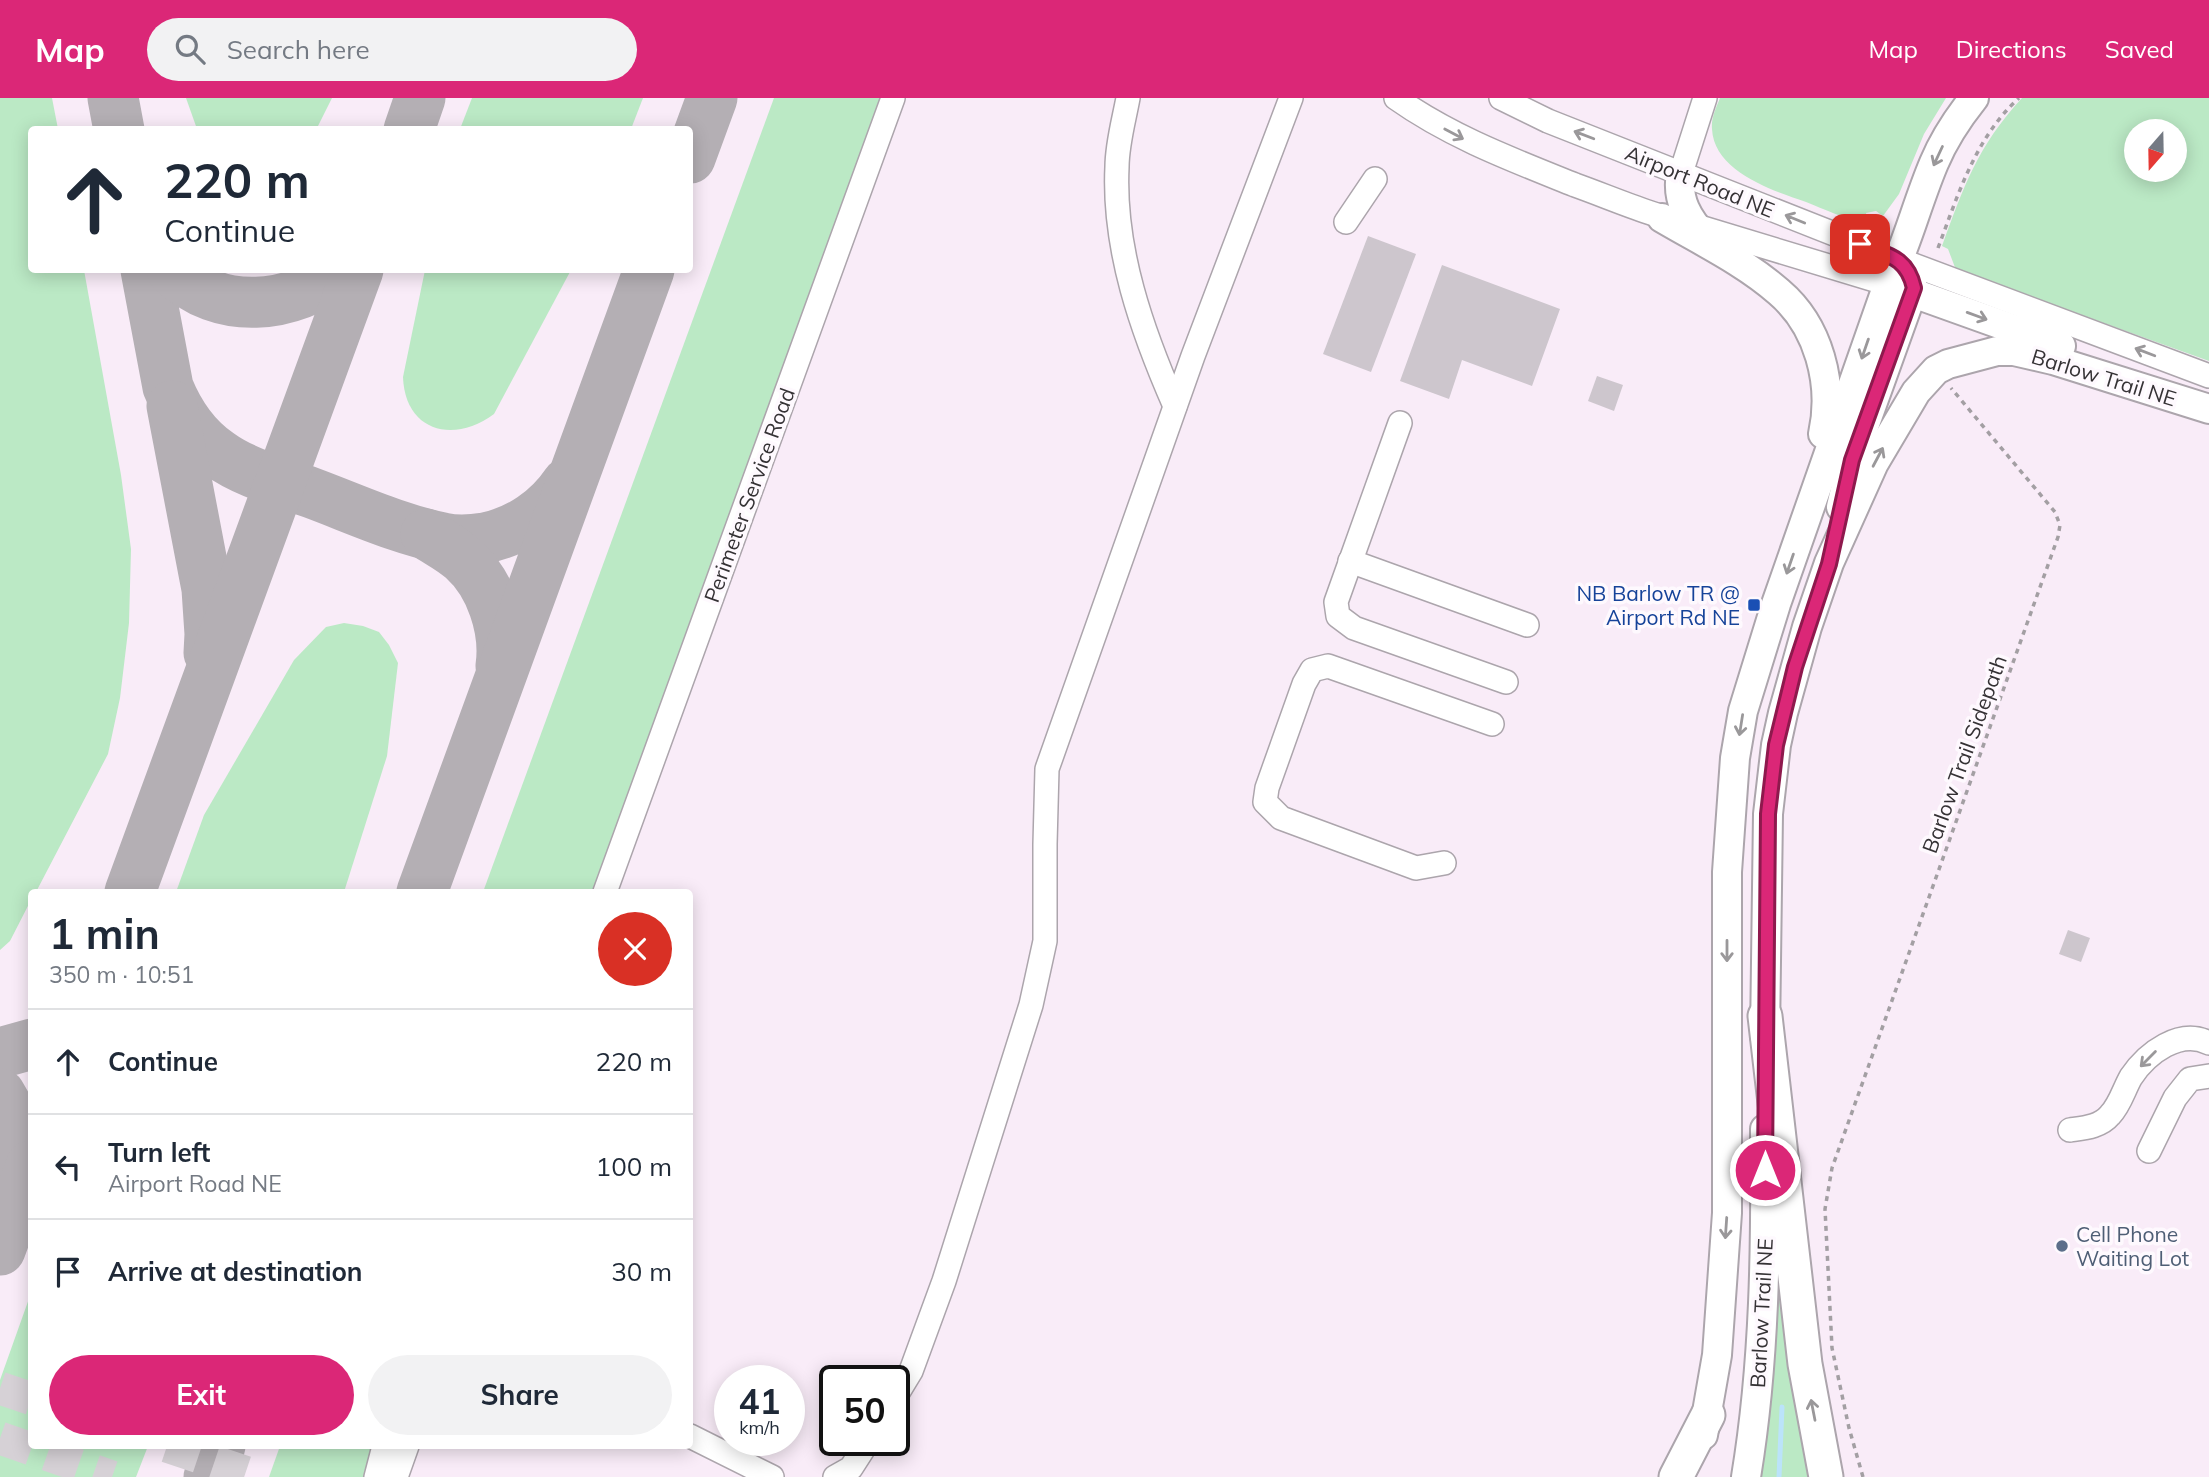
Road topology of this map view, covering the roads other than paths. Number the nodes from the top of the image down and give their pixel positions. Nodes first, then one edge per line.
1 (893, 98) edge
2 (1128, 98) edge
3 (1291, 98) edge
4 (1483, 98) edge
5 (1501, 98) edge
6 (1705, 98) edge
7 (1974, 98) edge
8 (1412, 102) edge
9 (1548, 121) junction
10 (1681, 173) junction
11 (1375, 179) dead end
12 (1662, 218) junction
13 (1346, 222) dead end
14 (1693, 225) junction
15 (1739, 264) junction
16 (1900, 279) junction
17 (2209, 376) edge
18 (1175, 406) junction
19 (2206, 408) edge
20 (1400, 423) dead end
21 (1803, 526) junction
22 (1350, 561) junction
23 (1829, 564) junction
24 (1527, 625) dead end
25 (1507, 682) dead end
26 (1492, 724) dead end
27 (1444, 863) dead end
28 (606, 889) edge
29 (1765, 1016) junction
30 (2209, 1043) edge
31 (2209, 1076) edge
32 (2070, 1130) dead end
33 (2149, 1151) dead end
34 (910, 1373) edge
35 (1708, 1415) junction
36 (693, 1438) edge
37 (383, 1449) edge
38 (406, 1449) edge
39 (859, 1456) edge
40 (376, 1477) edge
41 (396, 1477) edge
42 (772, 1477) edge
43 (835, 1477) edge
44 (1676, 1477) edge
45 (1693, 1477) edge
46 (1746, 1477) edge
47 (1826, 1477) edge

1 - 28 street, Perimeter Service Road
2 - 18 street
3 - 18 street
4 - 9 street
5 - 9 street, Airport Road NE
6 - 10 street
7 -> 16 main road
8 -> 12 street
10 -> 9 street, Airport Road NE
10 - 14 main road
16 -> 10 street, Airport Road NE
11 - 13 street
12 - 14 street
12 - 15 main road
14 - 15 main road
14 - 16 street
15 - 21 main road
17 -> 16 street, Airport Road NE
16 -> 19 main road
16 -> 21 main road, Barlow Trail NE
16 - 23 main road
18 - 34 street
23 -> 19 main road, Barlow Trail NE
20 - 22 street
21 -> 35 main road, Barlow Trail NE
22 - 24 street
22 - 25 street
23 - 29 main road, Barlow Trail NE
26 - 27 street
29 - 46 main road, Barlow Trail NE
47 -> 29 highway
30 -> 32 street
31 - 33 street
35 - 44 highway
35 - 45 main road, Barlow Trail NE
36 - 42 street
37 - 40 street
38 - 41 street
39 - 43 street

